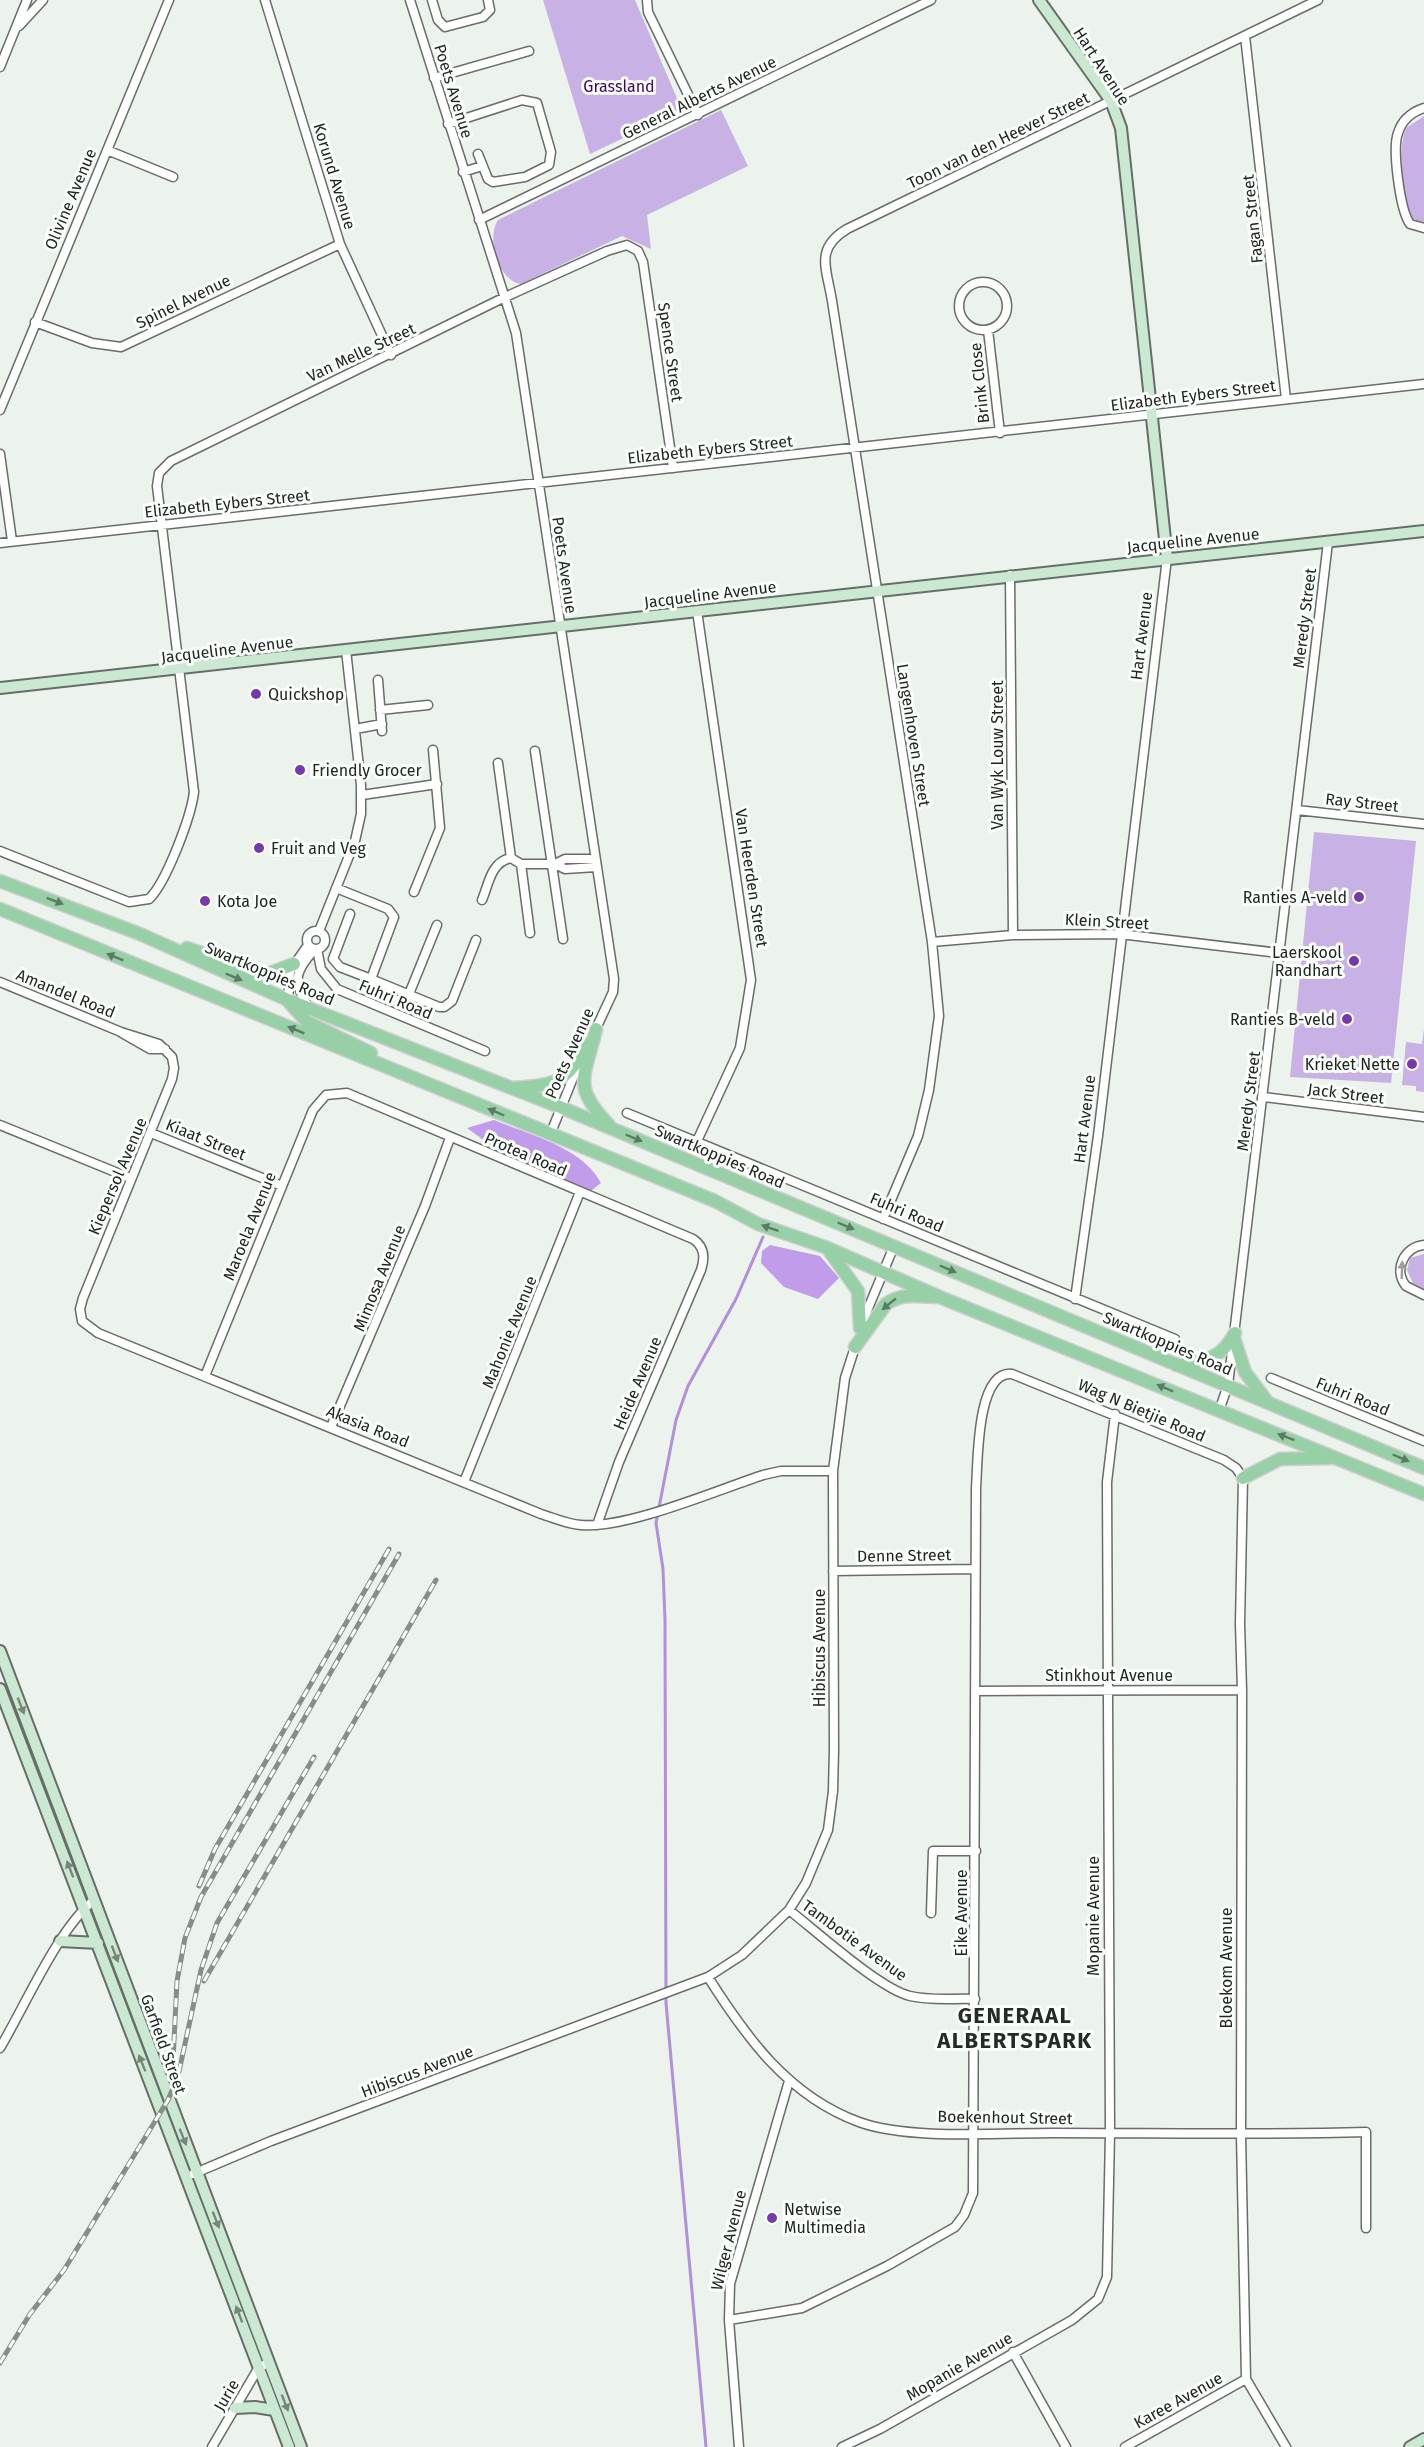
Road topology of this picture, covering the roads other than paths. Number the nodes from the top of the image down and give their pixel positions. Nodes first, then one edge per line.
1 (27, 0) edge
2 (44, 0) edge
3 (169, 0) edge
4 (265, 0) edge
5 (410, 0) edge
6 (432, 0) edge
7 (488, 0) edge
8 (647, 0) edge
9 (931, 0) edge
10 (1039, 0) edge
11 (1318, 0) edge
12 (16, 28) junction
13 (1245, 36) junction
14 (528, 51) dead end
15 (0, 67) edge
16 (434, 78) junction
17 (1111, 101) junction
18 (1424, 108) edge
19 (698, 115) junction
20 (448, 124) junction
21 (107, 150) junction
22 (478, 154) dead end
23 (482, 166) junction
24 (463, 172) junction
25 (173, 177) dead end
26 (479, 220) junction
27 (1424, 228) edge
28 (340, 244) junction
29 (630, 245) joint
30 (826, 249) joint
31 (503, 298) junction
32 (35, 322) junction
33 (988, 330) junction
34 (391, 356) junction
35 (1424, 384) edge
36 (1286, 399) junction
37 (0, 410) edge
38 (1153, 414) junction
39 (1000, 433) junction
40 (854, 448) junction
41 (0, 454) edge
42 (673, 468) junction
43 (539, 484) junction
44 (162, 526) junction
45 (1424, 531) edge
46 (12, 541) junction
47 (1328, 542) junction
48 (0, 543) edge
49 (1167, 558) junction
50 (1011, 575) junction
51 (877, 590) junction
52 (697, 611) junction
53 (559, 626) junction
54 (346, 650) junction
55 (180, 670) junction
56 (378, 680) dead end
57 (0, 688) edge
58 (428, 705) dead end
59 (380, 710) junction
60 (355, 729) junction
61 (433, 750) dead end
62 (535, 751) dead end
63 (498, 763) dead end
64 (437, 784) junction
65 (362, 795) junction
66 (1297, 810) junction
67 (1424, 824) edge
68 (0, 851) edge
69 (511, 858) junction
70 (596, 863) junction
71 (521, 864) junction
72 (554, 864) junction
73 (0, 881) edge
74 (336, 888) junction
75 (414, 892) dead end
76 (483, 900) dead end
77 (0, 909) edge
78 (350, 914) dead end
79 (437, 925) dead end
80 (319, 931) junction
81 (530, 933) dead end
82 (140, 934) junction
83 (1120, 934) junction
84 (1013, 935) junction
85 (563, 939) dead end
86 (476, 940) dead end
87 (932, 942) junction
88 (313, 948) junction
89 (1280, 953) junction
90 (298, 964) junction
91 (321, 969) junction
92 (371, 979) junction
93 (0, 982) edge
94 (409, 994) junction
95 (288, 1000) junction
96 (308, 1007) junction
97 (597, 1029) junction
98 (589, 1044) junction
99 (165, 1049) joint
100 (485, 1051) dead end
101 (385, 1066) junction
102 (510, 1088) junction
103 (330, 1094) joint
104 (1264, 1098) junction
105 (560, 1107) junction
106 (627, 1113) dead end
107 (1424, 1117) edge
108 (0, 1125) edge
109 (613, 1129) junction
110 (151, 1133) junction
111 (550, 1135) junction
112 (450, 1138) junction
113 (698, 1141) junction
114 (130, 1178) junction
115 (282, 1186) junction
116 (580, 1192) junction
117 (883, 1219) junction
118 (1424, 1245) edge
119 (894, 1246) junction
120 (825, 1247) junction
121 (704, 1254) joint
122 (884, 1272) junction
123 (1424, 1295) edge
124 (942, 1298) junction
125 (1076, 1299) junction
126 (81, 1316) joint
127 (860, 1328) junction
128 (1234, 1335) junction
129 (1175, 1339) dead end
130 (855, 1347) junction
131 (1175, 1365) junction
132 (205, 1376) junction
133 (1023, 1378) joint
134 (1271, 1378) dead end
135 (1228, 1385) junction
136 (1270, 1403) junction
137 (1219, 1411) junction
138 (1115, 1414) junction
139 (331, 1426) junction
140 (1424, 1441) edge
141 (1341, 1458) junction
142 (1424, 1468) edge
143 (833, 1471) junction
144 (1243, 1478) junction
145 (464, 1482) junction
146 (1424, 1494) edge
147 (597, 1525) junction
148 (975, 1569) junction
149 (833, 1571) junction
150 (0, 1652) edge
151 (0, 1689) edge
152 (1107, 1689) junction
153 (1242, 1690) junction
154 (975, 1691) junction
155 (976, 1851) junction
156 (94, 1900) junction
157 (85, 1907) junction
158 (789, 1910) junction
159 (931, 1913) dead end
160 (60, 1941) junction
161 (98, 1943) junction
162 (708, 1977) junction
163 (975, 1999) junction
164 (0, 2048) edge
165 (789, 2081) junction
166 (975, 2133) junction
167 (1110, 2133) junction
168 (1241, 2135) junction
169 (198, 2172) junction
170 (186, 2177) junction
171 (1366, 2229) dead end
172 (729, 2320) junction
173 (1013, 2352) junction
174 (264, 2365) junction
175 (1246, 2379) junction
176 (235, 2408) junction
177 (274, 2410) junction
178 (1424, 2439) edge
179 (212, 2447) edge
180 (289, 2447) edge
181 (301, 2447) edge
182 (739, 2447) edge
183 (842, 2447) edge
184 (1066, 2447) edge
185 (1125, 2447) edge
186 (1286, 2447) edge
187 (1410, 2447) edge

1 - 12 street
2 - 12 street
3 - 21 street, Olivine Avenue
4 - 28 street, Korund Avenue
5 - 16 street, Poets Avenue
6 - 7 street
8 - 19 street
9 - 19 street, General Alberts Avenue
10 - 17 street, Hart Avenue
11 - 13 street, Toon van den Heever Street
12 - 15 street
13 - 17 street, Toon van den Heever Street
13 - 36 street, Fagan Street
14 - 16 street
16 - 20 street, Poets Avenue
17 - 30 street, Toon van den Heever Street
17 - 38 street, Hart Avenue
18 - 27 street
19 - 26 street, General Alberts Avenue
20 - 23 street
20 - 24 street, Poets Avenue
21 - 25 street
21 - 32 street, Olivine Avenue
22 - 23 street
23 - 24 street
24 - 26 street, Poets Avenue
26 - 31 street, Poets Avenue
28 - 32 street, Spinel Avenue
28 - 34 street, Korund Avenue
29 - 31 street, Van Melle Street
29 - 42 street, Spence Street
30 - 40 street, Langenhoven Street
31 - 34 street, Van Melle Street
31 - 43 street, Poets Avenue
32 - 37 street, Olivine Avenue
33 - 33 street, Brink Close
33 - 39 street, Brink Close
34 - 44 street, Van Melle Street
35 - 36 street, Elizabeth Eybers Street
36 - 38 street, Elizabeth Eybers Street
38 - 39 street, Elizabeth Eybers Street
38 - 49 street, Hart Avenue
39 - 40 street, Elizabeth Eybers Street
40 - 42 street, Elizabeth Eybers Street
40 - 51 street, Langenhoven Street
41 - 46 street
42 - 43 street, Elizabeth Eybers Street
43 - 44 street, Elizabeth Eybers Street
43 - 53 street, Poets Avenue
44 - 46 street, Elizabeth Eybers Street
44 - 55 street, Van Melle Street
45 - 47 street, Jacqueline Avenue
46 - 48 street, Elizabeth Eybers Street
47 - 49 street, Jacqueline Avenue
47 - 66 street, Meredy Street
49 - 50 street, Jacqueline Avenue
49 - 83 street, Hart Avenue
50 - 51 street, Jacqueline Avenue
50 - 84 street, Van Wyk Louw Street
51 - 52 street, Jacqueline Avenue
51 - 87 street, Langenhoven Street
52 - 53 street, Jacqueline Avenue
52 - 113 street, Van Heerden Street
53 - 54 street, Jacqueline Avenue
53 - 70 street, Poets Avenue
54 - 55 street, Jacqueline Avenue
54 - 60 street
55 - 57 street, Jacqueline Avenue
55 - 68 street, Van Melle Street
56 - 59 street
58 - 59 street
59 - 60 street
60 - 65 street
61 - 64 street
62 - 72 street
63 - 69 street
64 - 65 street
64 - 75 street
65 - 74 street
66 - 67 street, Ray Street
66 - 89 street, Meredy Street
69 - 71 street
69 - 76 street
70 - 72 street
70 - 97 street, Poets Avenue
71 - 72 street
71 - 81 street
72 - 85 street
73 -> 82 main road, Swartkoppies Road
74 - 80 street
74 - 92 street
101 -> 77 main road
78 - 92 street
79 - 94 street
80 - 88 street
80 - 88 street
82 - 90 main road
82 -> 95 main road, Swartkoppies Road
83 - 84 street, Klein Street
83 - 89 street, Klein Street
83 - 125 street, Hart Avenue
84 - 87 street, Klein Street
86 - 94 street
87 - 117 street, Langenhoven Street
88 - 90 street
88 - 91 street
89 - 104 street, Meredy Street
90 - 91 street
90 - 95 street
90 - 96 street
91 - 100 street, Fuhri Road
92 - 94 street
93 - 99 street, Amandel Road
95 - 96 main road, Swartkoppies Road
95 - 101 main road
96 - 102 main road, Swartkoppies Road
97 - 98 street, Poets Avenue
97 - 109 main road
98 - 102 main road
98 - 105 street, Poets Avenue
99 - 110 street, Kiepersol Avenue
111 -> 101 main road
102 - 105 main road, Swartkoppies Road
103 - 112 street, Protea Road
103 - 115 street, Maroela Avenue
104 - 107 street, Jack Street
104 - 128 street, Meredy Street
105 - 109 main road, Swartkoppies Road
105 - 111 street, Poets Avenue
106 - 113 street, Fuhri Road
108 - 114 street
109 -> 119 main road, Swartkoppies Road
110 - 114 street, Kiepersol Avenue
110 - 115 street, Kiaat Street
120 -> 111 main road
112 - 116 street, Protea Road
112 - 139 street, Mimosa Avenue
113 - 117 street, Fuhri Road
114 - 126 street, Kiepersol Avenue
115 - 132 street, Maroela Avenue
116 - 121 street, Protea Road
116 - 145 street, Mahonie Avenue
117 - 125 street, Fuhri Road
123 -> 118 street
119 - 122 street, Hibiscus Avenue
119 -> 131 main road, Swartkoppies Road
120 - 122 main road
120 - 127 main road
121 - 147 street, Heide Avenue
122 - 124 main road
122 - 127 street, Hibiscus Avenue
124 -> 130 main road
137 -> 124 main road
125 - 129 street, Fuhri Road
126 - 132 street, Akasia Road
127 - 130 street, Hibiscus Avenue
128 - 131 main road
128 - 135 street, Meredy Street
128 - 136 main road
130 - 143 street, Hibiscus Avenue
131 - 135 main road, Swartkoppies Road
132 - 139 street, Akasia Road
133 - 138 street, Wag N Bietjie Road
133 - 148 street, Eike Avenue
134 - 140 street, Fuhri Road
135 - 136 main road, Swartkoppies Road
135 - 137 street, Meredy Street
136 -> 142 main road, Swartkoppies Road
141 -> 137 main road
138 - 144 street, Wag N Bietjie Road
138 - 152 street, Mopanie Avenue
139 - 145 street, Akasia Road
141 - 144 main road
141 - 146 main road
143 - 147 street, Akasia Road
143 - 149 street, Hibiscus Avenue
144 - 153 street, Bloekom Avenue
145 - 147 street, Akasia Road
148 - 149 street, Denne Street
148 - 154 street, Eike Avenue
149 - 158 street, Hibiscus Avenue
150 -> 156 street, Garfield Street
157 -> 151 street, Garfield Street
152 - 153 street, Stinkhout Avenue
152 - 154 street, Stinkhout Avenue
152 - 167 street, Mopanie Avenue
153 - 168 street, Bloekom Avenue
154 - 155 street, Eike Avenue
155 - 159 street
155 - 163 street, Eike Avenue
156 - 157 street
156 -> 169 street, Garfield Street
157 - 160 street
157 - 161 street, Garfield Street
158 - 162 street, Hibiscus Avenue
158 - 163 street, Tambotie Avenue
160 - 161 street
160 - 164 street
170 -> 161 street, Garfield Street
162 - 165 street, Boekenhout Street
162 - 169 street, Hibiscus Avenue
163 - 166 street, Eike Avenue
165 - 166 street, Boekenhout Street
165 - 172 street, Wilger Avenue
166 - 167 street, Boekenhout Street
166 - 172 street, Eike Avenue
167 - 168 street, Boekenhout Street
167 - 173 street, Mopanie Avenue
168 - 171 street, Boekenhout Street
168 - 175 street, Bloekom Avenue
169 - 170 street, Hibiscus Avenue
169 -> 174 street, Garfield Street
174 -> 170 street, Garfield Street
172 - 182 street, Wilger Avenue
173 - 183 street, Mopanie Avenue
173 - 184 street
174 - 176 street, Jurie
174 - 177 street, Garfield Street
174 -> 181 street, Garfield Street
175 - 185 street, Karee Avenue
175 - 186 street, Bloekom Avenue
176 - 177 street
176 - 179 street, Jurie
177 - 180 street, Garfield Street
178 - 187 street

